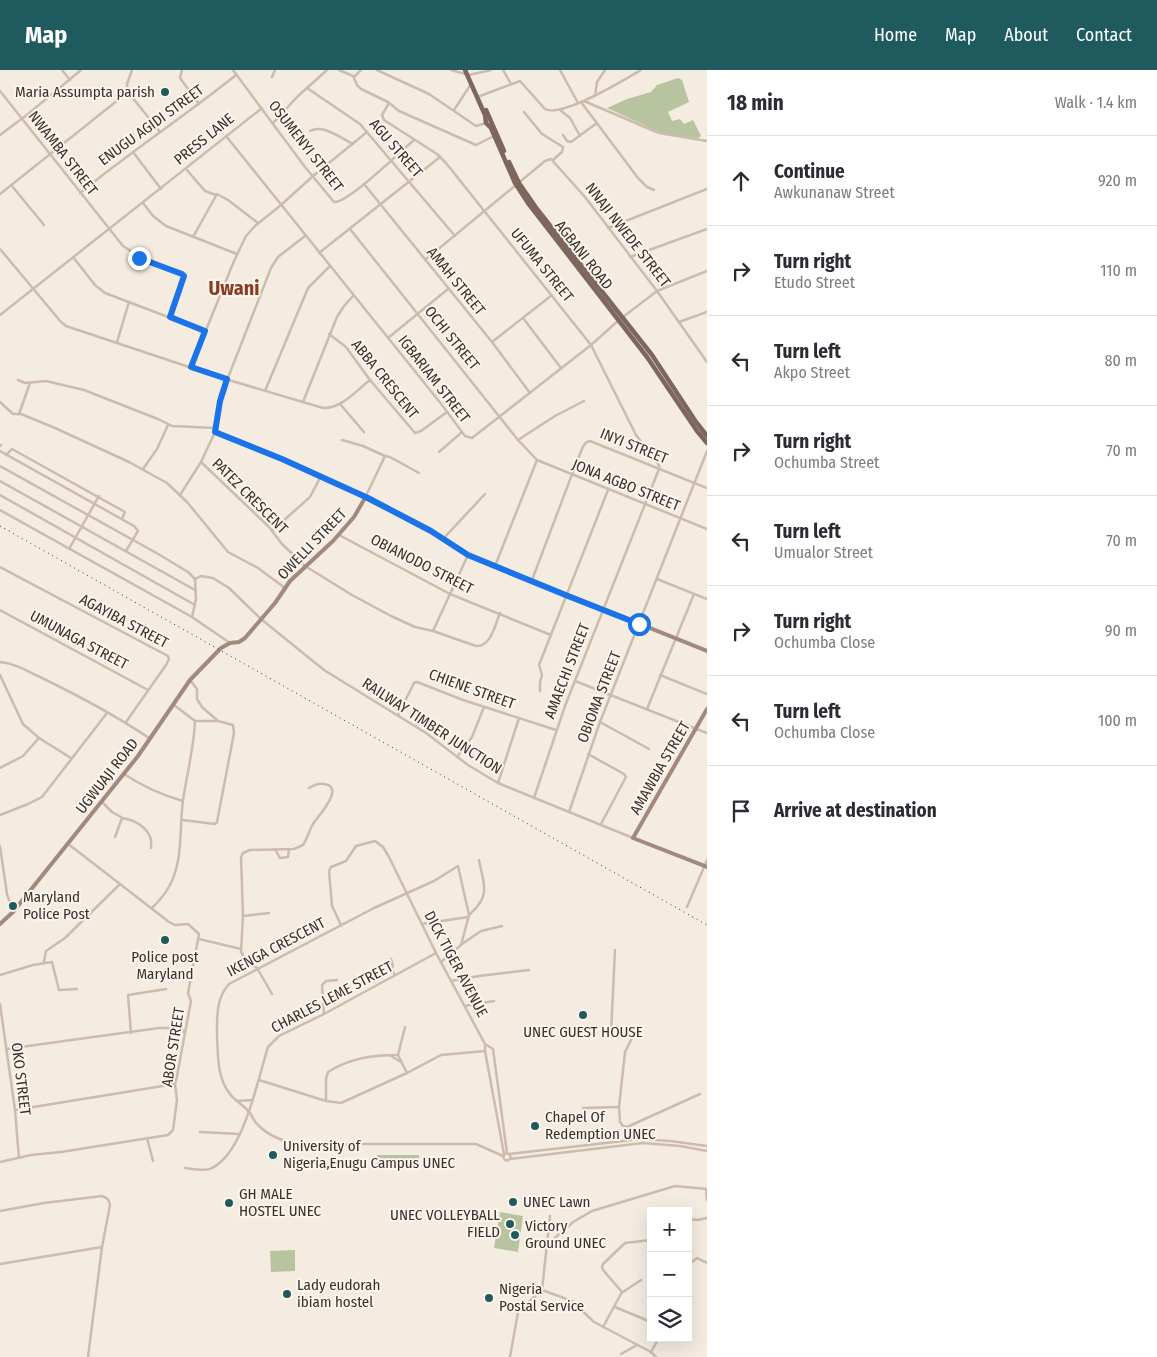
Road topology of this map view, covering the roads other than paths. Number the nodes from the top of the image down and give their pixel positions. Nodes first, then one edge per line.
1 (62, 70) edge
2 (82, 70) edge
3 (132, 70) edge
4 (182, 70) edge
5 (234, 70) edge
6 (276, 70) edge
7 (327, 70) edge
8 (339, 70) edge
9 (361, 70) edge
10 (377, 70) edge
11 (451, 70) edge
12 (491, 70) edge
13 (504, 70) edge
14 (560, 70) edge
15 (605, 70) edge
16 (641, 70) edge
17 (467, 72) edge
18 (236, 75) junction
19 (354, 76) junction
20 (272, 77) dead end
21 (70, 80) junction
22 (471, 84) junction
23 (511, 84) junction
24 (307, 88) junction
25 (0, 91) edge
26 (128, 92) junction
27 (480, 96) junction
28 (595, 96) junction
29 (583, 101) junction
30 (389, 103) junction
31 (199, 104) junction
32 (578, 104) junction
33 (262, 108) junction
34 (454, 110) junction
35 (559, 110) junction
36 (524, 112) dead end
37 (22, 119) junction
38 (273, 123) junction
39 (486, 123) junction
40 (596, 123) junction
41 (310, 131) dead end
42 (160, 132) junction
43 (367, 132) junction
44 (0, 135) edge
45 (563, 135) dead end
46 (226, 136) junction
47 (494, 136) junction
48 (580, 136) junction
49 (414, 140) junction
50 (707, 141) edge
51 (353, 144) junction
52 (132, 152) junction
53 (50, 153) junction
54 (440, 157) junction
55 (392, 160) junction
56 (553, 160) junction
57 (186, 169) junction
58 (313, 176) junction
59 (410, 181) junction
60 (364, 184) junction
61 (518, 184) junction
62 (12, 186) junction
63 (161, 189) junction
64 (707, 189) edge
65 (654, 190) dead end
66 (80, 193) junction
67 (0, 194) edge
68 (216, 195) junction
69 (143, 203) junction
70 (281, 205) junction
71 (380, 205) junction
72 (485, 212) junction
73 (258, 223) junction
74 (44, 225) dead end
75 (109, 228) junction
76 (608, 228) junction
77 (350, 229) junction
78 (707, 229) edge
79 (305, 236) junction
80 (455, 236) junction
81 (193, 237) junction
82 (0, 249) edge
83 (319, 253) junction
84 (237, 254) junction
85 (73, 257) junction
86 (630, 257) junction
87 (425, 260) junction
88 (330, 266) junction
89 (707, 271) edge
90 (32, 288) junction
91 (448, 289) junction
92 (657, 291) junction
93 (354, 295) junction
94 (552, 295) junction
95 (129, 302) junction
96 (707, 312) edge
97 (0, 314) edge
98 (418, 314) junction
99 (170, 317) junction
100 (523, 318) junction
101 (620, 319) junction
102 (679, 322) junction
103 (205, 331) junction
104 (329, 334) junction
105 (388, 338) junction
106 (117, 342) junction
107 (492, 342) junction
108 (591, 345) junction
109 (707, 354) edge
110 (703, 356) junction
111 (707, 362) edge
112 (191, 367) junction
113 (561, 368) junction
114 (227, 379) junction
115 (18, 380) dead end
116 (370, 380) junction
117 (30, 383) junction
118 (265, 390) junction
119 (530, 392) junction
120 (584, 401) dead end
121 (0, 402) edge
122 (303, 402) junction
123 (340, 404) junction
124 (447, 412) junction
125 (19, 414) junction
126 (500, 417) junction
127 (168, 424) junction
128 (216, 430) junction
129 (364, 432) dead end
130 (462, 432) junction
131 (707, 436) edge
132 (342, 440) dead end
133 (518, 440) junction
134 (707, 443) edge
135 (0, 451) edge
136 (439, 452) dead end
137 (707, 452) edge
138 (6, 454) junction
139 (385, 456) junction
140 (537, 460) junction
141 (201, 462) junction
142 (0, 466) edge
143 (143, 469) junction
144 (659, 469) junction
145 (419, 473) dead end
146 (321, 476) junction
147 (572, 476) junction
148 (0, 481) edge
149 (694, 483) junction
150 (707, 488) edge
151 (608, 490) junction
152 (485, 494) dead end
153 (0, 495) edge
154 (99, 496) junction
155 (180, 496) junction
156 (365, 498) junction
157 (94, 504) junction
158 (644, 504) junction
159 (0, 510) edge
160 (88, 515) junction
161 (122, 519) junction
162 (681, 519) junction
163 (82, 526) junction
164 (707, 529) edge
165 (272, 531) junction
166 (339, 535) junction
167 (76, 538) junction
168 (443, 539) junction
169 (133, 540) junction
170 (70, 549) junction
171 (126, 552) junction
172 (468, 555) junction
173 (0, 566) edge
174 (305, 566) junction
175 (495, 566) junction
176 (195, 578) junction
177 (657, 579) junction
178 (531, 581) junction
179 (285, 588) junction
180 (195, 590) junction
181 (450, 594) junction
182 (694, 594) junction
183 (568, 596) junction
184 (707, 599) edge
185 (195, 605) junction
186 (0, 610) edge
187 (603, 610) junction
188 (500, 613) junction
189 (192, 617) junction
190 (261, 619) junction
191 (639, 624) junction
192 (433, 631) junction
193 (551, 635) junction
194 (675, 639) junction
195 (230, 643) junction
196 (707, 651) edge
197 (0, 662) edge
198 (0, 675) edge
199 (660, 675) junction
200 (190, 680) junction
201 (575, 681) junction
202 (148, 690) junction
203 (540, 691) dead end
204 (707, 694) edge
205 (611, 695) junction
206 (174, 705) junction
207 (484, 707) junction
208 (647, 709) junction
209 (707, 710) edge
210 (107, 713) junction
211 (398, 715) junction
212 (519, 718) junction
213 (195, 720) junction
214 (218, 721) junction
215 (126, 722) junction
216 (600, 722) junction
217 (695, 728) junction
218 (556, 730) junction
219 (707, 733) edge
220 (39, 738) junction
221 (150, 739) junction
222 (649, 749) dead end
223 (588, 754) junction
224 (457, 757) junction
225 (71, 758) junction
226 (0, 768) edge
227 (124, 774) junction
228 (498, 783) junction
229 (309, 788) dead end
230 (534, 798) junction
231 (101, 801) junction
232 (183, 801) junction
233 (569, 812) junction
234 (0, 815) edge
235 (122, 818) junction
236 (181, 820) junction
237 (601, 824) junction
238 (115, 837) dead end
239 (633, 838) junction
240 (68, 843) junction
241 (0, 846) edge
242 (151, 848) dead end
243 (275, 849) junction
244 (289, 849) junction
245 (479, 860) dead end
246 (707, 860) edge
247 (706, 867) edge
248 (120, 884) junction
249 (406, 894) junction
250 (687, 907) dead end
251 (152, 908) junction
252 (13, 912) junction
253 (269, 913) dead end
254 (243, 916) junction
255 (468, 916) junction
256 (0, 924) edge
257 (422, 924) junction
258 (341, 925) junction
259 (502, 926) dead end
260 (199, 939) junction
261 (461, 945) junction
262 (241, 949) junction
263 (615, 950) dead end
264 (436, 953) junction
265 (391, 959) dead end
266 (44, 962) junction
267 (441, 962) junction
268 (257, 968) junction
269 (530, 970) dead end
270 (0, 975) edge
271 (395, 976) junction
272 (337, 980) dead end
273 (451, 981) junction
274 (77, 989) dead end
275 (166, 989) dead end
276 (272, 994) dead end
277 (494, 1001) dead end
278 (0, 1004) edge
279 (465, 1006) junction
280 (0, 1010) edge
281 (324, 1014) junction
282 (404, 1027) dead end
283 (185, 1032) junction
284 (131, 1033) junction
285 (611, 1033) dead end
286 (633, 1036) dead end
287 (485, 1044) junction
288 (6, 1049) junction
289 (485, 1051) junction
290 (389, 1055) junction
291 (398, 1055) junction
292 (402, 1062) junction
293 (407, 1073) junction
294 (259, 1080) junction
295 (175, 1084) junction
296 (700, 1094) dead end
297 (253, 1100) junction
298 (237, 1101) junction
299 (326, 1101) junction
300 (619, 1107) junction
301 (583, 1108) dead end
302 (15, 1110) junction
303 (250, 1113) junction
304 (200, 1132) dead end
305 (240, 1134) junction
306 (147, 1138) junction
307 (707, 1146) edge
308 (707, 1151) edge
309 (506, 1154) junction
310 (19, 1158) junction
311 (510, 1159) junction
312 (153, 1161) dead end
313 (0, 1162) edge
314 (185, 1168) dead end
315 (707, 1189) edge
316 (707, 1200) edge
317 (0, 1211) edge
318 (550, 1216) dead end
319 (707, 1218) edge
320 (692, 1219) edge
321 (647, 1240) edge
322 (548, 1244) junction
323 (102, 1247) junction
324 (692, 1261) edge
325 (707, 1263) edge
326 (0, 1264) edge
327 (641, 1280) dead end
328 (542, 1290) junction
329 (622, 1292) junction
330 (615, 1307) junction
331 (647, 1320) edge
332 (603, 1327) junction
333 (657, 1342) edge
334 (637, 1345) junction
335 (651, 1352) junction
336 (621, 1354) dead end
337 (88, 1357) edge
338 (510, 1357) edge
339 (656, 1357) edge

1 - 21 street
2 - 21 street
3 - 26 street
4 - 31 street
5 - 18 street, OSUMENYI STREET
6 - 20 street
7 - 24 street
8 - 19 street
9 - 19 street
10 - 34 street
11 - 17 street
12 - 17 street
13 - 23 street
14 - 32 street
15 - 28 street
16 - 28 street
17 - 22 main road, AGBANI ROAD
17 - 27 main road, AGBANI ROAD
18 - 31 street, ENUGU AGIDI STREET
18 - 33 street, OSUMENYI STREET
19 - 30 street
21 - 37 street
22 - 34 street
22 - 39 main road, AGBANI ROAD
23 - 27 street
23 - 35 street
24 - 38 street
24 - 43 street, AGU STREET
25 - 37 street, NWAMBA STREET
26 - 42 street
26 - 53 street
27 - 61 main road, AGBANI ROAD
28 - 29 street
29 - 32 street
29 - 40 street
29 - 50 street
30 - 47 street
30 - 49 street, UFUMA STREET
31 - 42 street, ENUGU AGIDI STREET
32 - 35 street
33 - 38 street, OSUMENYI STREET
33 - 46 street, PRESS LANE
34 - 39 street
35 - 48 street
36 - 56 street
37 - 44 street
37 - 53 street, NWAMBA STREET
38 - 58 street, OSUMENYI STREET
39 - 47 main road, AGBANI ROAD
40 - 48 street
40 - 65 street
41 - 51 street
42 - 52 street, ENUGU AGIDI STREET
43 - 51 street
43 - 55 street, AGU STREET
45 - 48 street
46 - 57 street, PRESS LANE
46 - 70 street, IGBARIAM STREET
47 - 61 main road, AGBANI ROAD
49 - 54 street, UFUMA STREET
49 - 55 street, OSUMENYI STREET
51 - 58 street
52 - 63 street
52 - 66 street, ENUGU AGIDI STREET
53 - 62 street
53 - 66 street, NWAMBA STREET
54 - 59 street
54 - 72 street, UFUMA STREET
55 - 59 street, AGU STREET
55 - 60 street, OSUMENYI STREET
56 - 61 street
56 - 76 street, NNAJI NWEDE STREET
57 - 63 street, PRESS LANE
57 - 68 street
58 - 60 street, OSUMENYI STREET
58 - 70 street
59 - 71 street
59 - 80 street, AGU STREET
60 - 71 street, AMAH STREET
61 - 72 street
61 - 101 main road, AGBANI ROAD
62 - 67 street
62 - 74 street
63 - 69 street, PRESS LANE
64 - 76 street
66 - 75 street, NWAMBA STREET
68 - 73 street
68 - 81 street
69 - 75 street, PRESS LANE
69 - 81 street
70 - 73 street
70 - 79 street, IGBARIAM STREET
71 - 77 street
71 - 87 street, AMAH STREET
72 - 80 street
72 - 94 street, UFUMA STREET
73 - 84 street
75 - 85 street, PRESS LANE
75 - 99 street, NWAMBA STREET
76 - 86 street, NNAJI NWEDE STREET
77 - 83 street
77 - 98 street, OCHI STREET
78 - 86 street
79 - 83 street, IGBARIAM STREET
79 - 114 street
80 - 87 street
81 - 84 street
82 - 90 street
83 - 88 street, IGBARIAM STREET
84 - 103 street
85 - 90 street, PRESS LANE
85 - 95 street
86 - 92 street, NNAJI NWEDE STREET
87 - 91 street, AMAH STREET
88 - 93 street, IGBARIAM STREET
88 - 118 street
89 - 92 street, IGBARIAM STREET
90 - 97 street, PRESS LANE
90 - 106 street
91 - 98 street
91 - 107 street, AMAH STREET
92 - 101 street, IGBARIAM STREET
92 - 102 street, NNAJI NWEDE STREET
93 - 104 street
93 - 105 street, IGBARIAM STREET
94 - 100 street
94 - 108 street, UFUMA STREET
95 - 99 street
95 - 106 street
96 - 102 street
98 - 105 street
98 - 126 street, OCHI STREET
99 - 103 street
100 - 107 street
100 - 113 street
101 - 108 street, IGBARIAM STREET
101 - 131 main road, AGBANI ROAD
101 - 134 main road, AGBANI ROAD
102 - 110 street, NNAJI NWEDE STREET
103 - 112 street
104 - 116 street, ABBA CRESCENT
104 - 122 street
105 - 124 street, IGBARIAM STREET
106 - 112 street
107 - 119 street, AMAH STREET
108 - 113 street, IGBARIAM STREET
108 - 144 street, UFUMA STREET
109 - 110 street
110 - 111 street, NNAJI NWEDE STREET
112 - 114 street
113 - 119 street, IGBARIAM STREET
114 - 118 street
114 - 128 street
115 - 117 street
116 - 123 street
116 - 124 street, ABBA CRESCENT
117 - 125 street
117 - 127 street
118 - 122 street
119 - 126 street, IGBARIAM STREET
120 - 133 street
121 - 125 street
122 - 123 street
123 - 129 street
124 - 130 street, IGBARIAM STREET
125 - 143 street
126 - 130 street, IGBARIAM STREET
126 - 133 street, OCHI STREET
127 - 128 street
127 - 143 street
128 - 141 street
128 - 146 street
130 - 136 street
132 - 139 street
133 - 140 street, OCHI STREET
135 - 138 street
137 - 149 street, OBIOMA STREET
138 - 154 street
138 - 157 street
139 - 145 street
139 - 156 street
140 - 147 street, JONA AGBO STREET
140 - 175 street
141 - 155 street
141 - 165 street, PATEZ CRESCENT
142 - 160 street
143 - 155 street
144 - 147 street, INYI STREET
144 - 149 street, INYI STREET
144 - 158 street, AMAECHI STREET
146 - 156 street
146 - 165 street
147 - 151 street, JONA AGBO STREET
147 - 178 street
148 - 163 street
149 - 150 street, INYI STREET
149 - 162 street, OBIOMA STREET
151 - 158 street, JONA AGBO STREET
151 - 183 street
152 - 168 street
153 - 167 street
154 - 157 street
154 - 161 street
155 - 179 street
156 - 166 street, OWELLI STREET
156 - 168 street
157 - 160 street
157 - 161 street
158 - 162 street, JONA AGBO STREET
158 - 187 street, AMAECHI STREET
159 - 170 street
160 - 163 street
160 - 169 street
161 - 169 street
162 - 164 street, JONA AGBO STREET
162 - 177 street, OBIOMA STREET
163 - 167 street
163 - 171 street
165 - 174 street, PATEZ CRESCENT
166 - 174 street, OWELLI STREET
166 - 181 street, OBIANODO STREET
167 - 170 street
167 - 185 street
168 - 172 street
169 - 171 street
169 - 176 street
170 - 189 street
171 - 180 street
172 - 175 street
172 - 181 street
173 - 202 street, AGAYIBA STREET
174 - 179 street, OWELLI STREET
174 - 192 street, PATEZ CRESCENT
175 - 178 street
176 - 180 street
176 - 190 street, RAILWAY TIMBER JUNCTION
177 - 182 street
177 - 191 street, OBIOMA STREET
178 - 183 street
179 - 190 street, OWELLI STREET
180 - 185 street
181 - 188 street, OBIANODO STREET
181 - 192 street
182 - 184 street
182 - 194 street
183 - 187 street
183 - 193 street
185 - 189 street
186 - 202 street, UMUNAGA STREET
187 - 191 street
187 - 201 street, AMAECHI STREET
188 - 192 street, PATEZ CRESCENT
188 - 193 street, OBIANODO STREET
189 - 195 street
190 - 195 street, OWELLI STREET
190 - 211 street, RAILWAY TIMBER JUNCTION
191 - 194 street
191 - 205 street, OBIOMA STREET
193 - 203 street
194 - 196 street
194 - 199 street
195 - 200 street, UGWUAJI ROAD
197 - 210 street
198 - 220 street
199 - 204 street
199 - 208 street
200 - 206 street, UGWUAJI ROAD
200 - 214 street
201 - 205 street
201 - 218 street, AMAECHI STREET
202 - 215 street, AGAYIBA STREET
205 - 208 street
205 - 216 street, OBIOMA STREET
206 - 213 street
206 - 221 street, UGWUAJI ROAD
207 - 211 street, CHIENE STREET
207 - 212 street, CHIENE STREET
207 - 224 street
208 - 217 street
209 - 217 street, AMAWBIA STREET
210 - 215 street
210 - 225 street
211 - 224 street, RAILWAY TIMBER JUNCTION
212 - 218 street, CHIENE STREET
212 - 228 street
213 - 214 street
213 - 232 street
214 - 236 street
215 - 221 street
216 - 222 street
216 - 223 street, OBIOMA STREET
217 - 219 street
217 - 239 street, AMAWBIA STREET
218 - 230 street, AMAECHI STREET
220 - 225 street
220 - 226 street
221 - 227 street, UGWUAJI ROAD
223 - 233 street, OBIOMA STREET
223 - 237 street
224 - 228 street, RAILWAY TIMBER JUNCTION
225 - 234 street
227 - 231 street, UGWUAJI ROAD
227 - 232 street
228 - 230 street, RAILWAY TIMBER JUNCTION
229 - 244 street
230 - 233 street, RAILWAY TIMBER JUNCTION
231 - 235 street
231 - 240 street, UGWUAJI ROAD
232 - 236 street
233 - 237 street, RAILWAY TIMBER JUNCTION
235 - 238 street
235 - 242 street
236 - 251 street
237 - 239 street, RAILWAY TIMBER JUNCTION
239 - 247 street
240 - 248 street
240 - 252 street, UGWUAJI ROAD
241 - 252 street
243 - 244 street
243 - 244 street
243 - 254 street
245 - 255 street
246 - 247 street
247 - 250 street
248 - 251 street
248 - 266 street
249 - 255 street, IKENGA CRESCENT
249 - 257 street, DICK TIGER AVENUE
249 - 258 street, IKENGA CRESCENT
249 - 258 street, DICK TIGER AVENUE
251 - 260 street
252 - 256 street, UGWUAJI ROAD
253 - 254 street
254 - 262 street
255 - 257 street
255 - 261 street
257 - 264 street, DICK TIGER AVENUE
258 - 268 street, IKENGA CRESCENT
259 - 261 street
260 - 262 street
260 - 283 street, ABOR STREET
261 - 267 street
262 - 268 street
263 - 285 street
264 - 267 street, DICK TIGER AVENUE
264 - 271 street, CHARLES LEME STREET
265 - 271 street
266 - 270 street
266 - 274 street
267 - 273 street, DICK TIGER AVENUE
268 - 276 street
268 - 298 street, IKENGA CRESCENT
269 - 273 street
271 - 281 street, CHARLES LEME STREET
272 - 281 street
273 - 279 street, DICK TIGER AVENUE
275 - 284 street
277 - 279 street
278 - 280 street, OKO STREET
279 - 287 street, DICK TIGER AVENUE
280 - 288 street, OKO STREET
281 - 294 street, CHARLES LEME STREET
282 - 291 street
283 - 284 street
283 - 295 street, ABOR STREET
284 - 288 street
286 - 300 street
287 - 289 street
287 - 309 street
288 - 302 street, OKO STREET
289 - 293 street
289 - 309 street
290 - 291 street
290 - 292 street
290 - 299 street
291 - 292 street
292 - 293 street
293 - 299 street
294 - 297 street, CHARLES LEME STREET
294 - 299 street
295 - 302 street
295 - 306 street, ABOR STREET
296 - 300 street
297 - 298 street
297 - 303 street, CHARLES LEME STREET
298 - 303 street, IKENGA CRESCENT
300 - 301 street
302 - 310 street, OKO STREET
303 - 305 street, CHARLES LEME STREET
303 - 309 street, IKENGA CRESCENT
304 - 305 street
305 - 314 street, CHARLES LEME STREET
306 - 310 street
306 - 312 street
307 - 309 street
308 - 311 street
309 - 311 street
309 - 311 street, IKENGA CRESCENT
310 - 313 street
315 - 316 street
315 - 322 street
317 - 323 street
318 - 322 street
319 - 320 street
321 - 329 street
322 - 328 street
323 - 326 street
323 - 337 street
324 - 325 street
327 - 329 street
328 - 332 street
328 - 338 street
329 - 330 street
330 - 331 street
330 - 332 street
332 - 334 street
333 - 335 street
334 - 335 street
334 - 336 street
335 - 339 street

